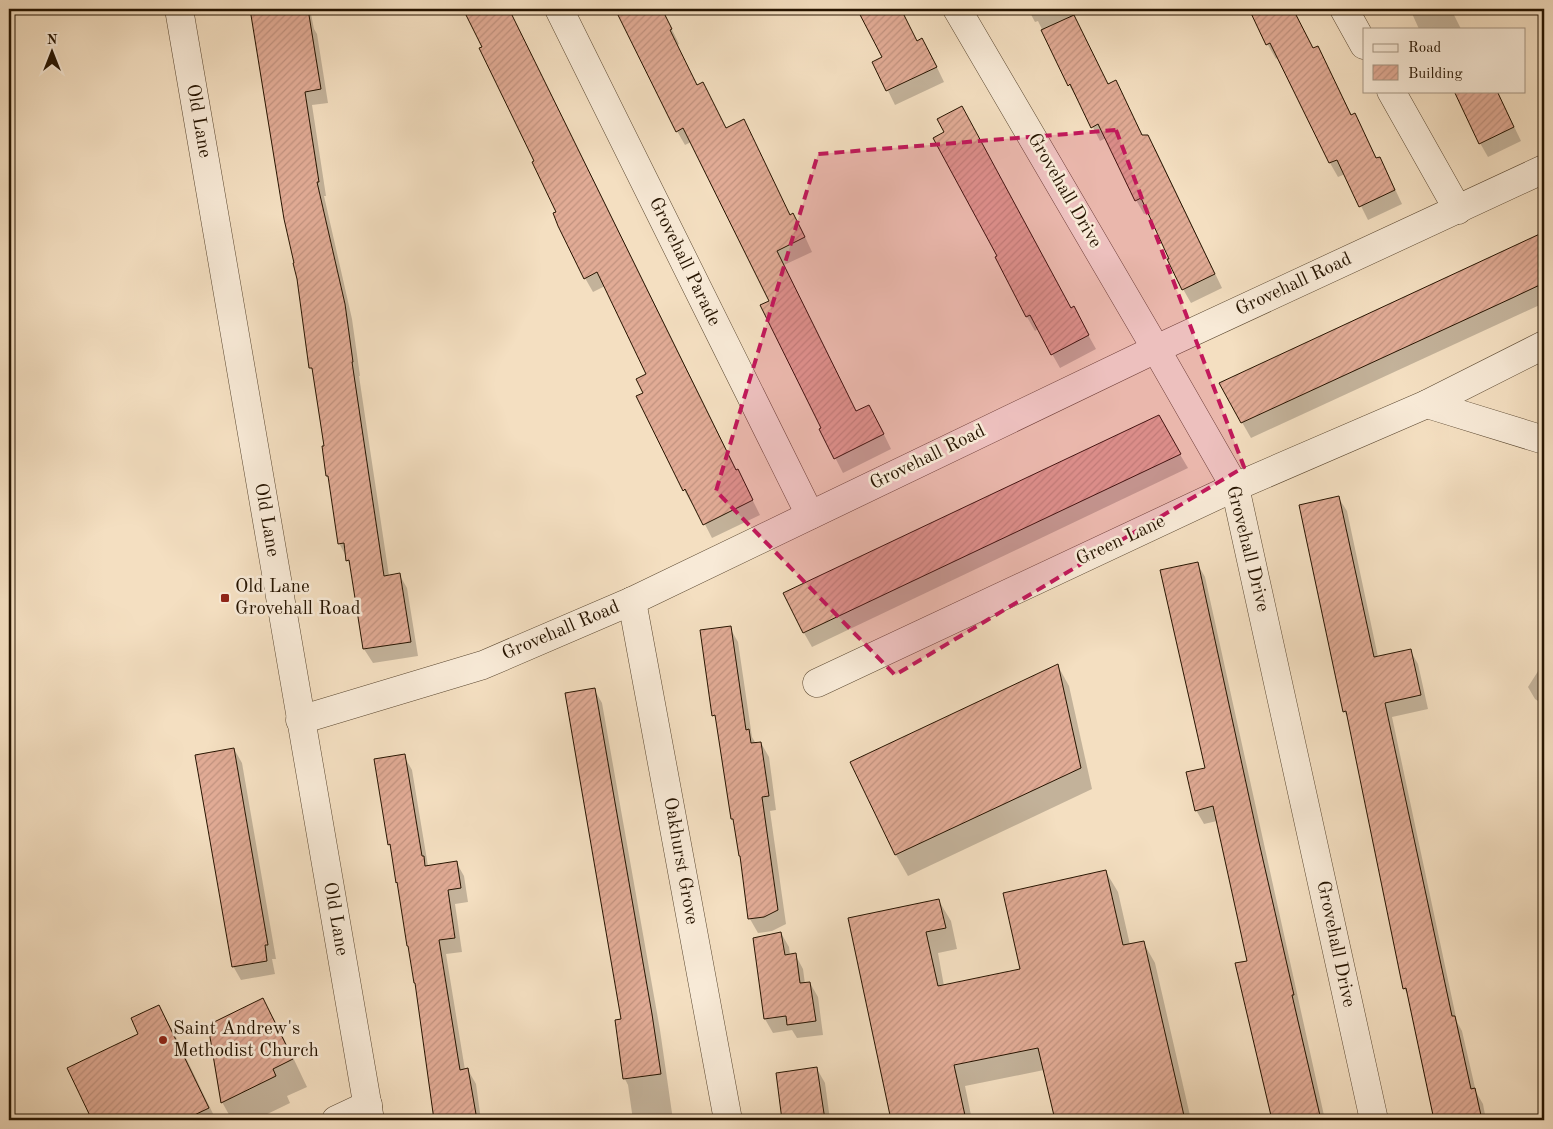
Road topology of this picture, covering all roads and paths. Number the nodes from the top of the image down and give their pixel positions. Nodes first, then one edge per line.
1 (179, 9) edge
2 (559, 9) edge
3 (957, 9) edge
4 (1344, 9) edge
5 (1363, 42) edge
6 (1392, 92) edge
7 (1544, 169) edge
8 (1458, 210) junction
9 (1544, 345) edge
10 (1156, 349) junction
11 (1427, 404) junction
12 (1544, 440) edge
13 (1235, 487) junction
14 (810, 515) junction
15 (632, 601) junction
16 (817, 683) dead end
17 (300, 720) junction
18 (369, 1113) edge
19 (336, 1120) edge
20 (728, 1120) edge
21 (1374, 1120) edge

1 - 17 street, Old Lane
2 - 14 street, Grovehall Parade
3 - 10 street, Grovehall Drive
4 - 5 street
6 - 8 street
7 - 8 street, Grovehall Road
8 - 10 street, Grovehall Road
9 - 11 street, Green Lane
10 - 13 street, Grovehall Drive
10 - 14 street, Grovehall Road
11 - 12 street
11 - 13 street, Green Lane
13 - 16 street, Green Lane
13 - 21 street, Grovehall Drive
14 - 15 street, Grovehall Road
15 - 17 street, Grovehall Road
15 - 20 street, Oakhurst Grove
17 - 18 street, Old Lane
18 - 19 street

